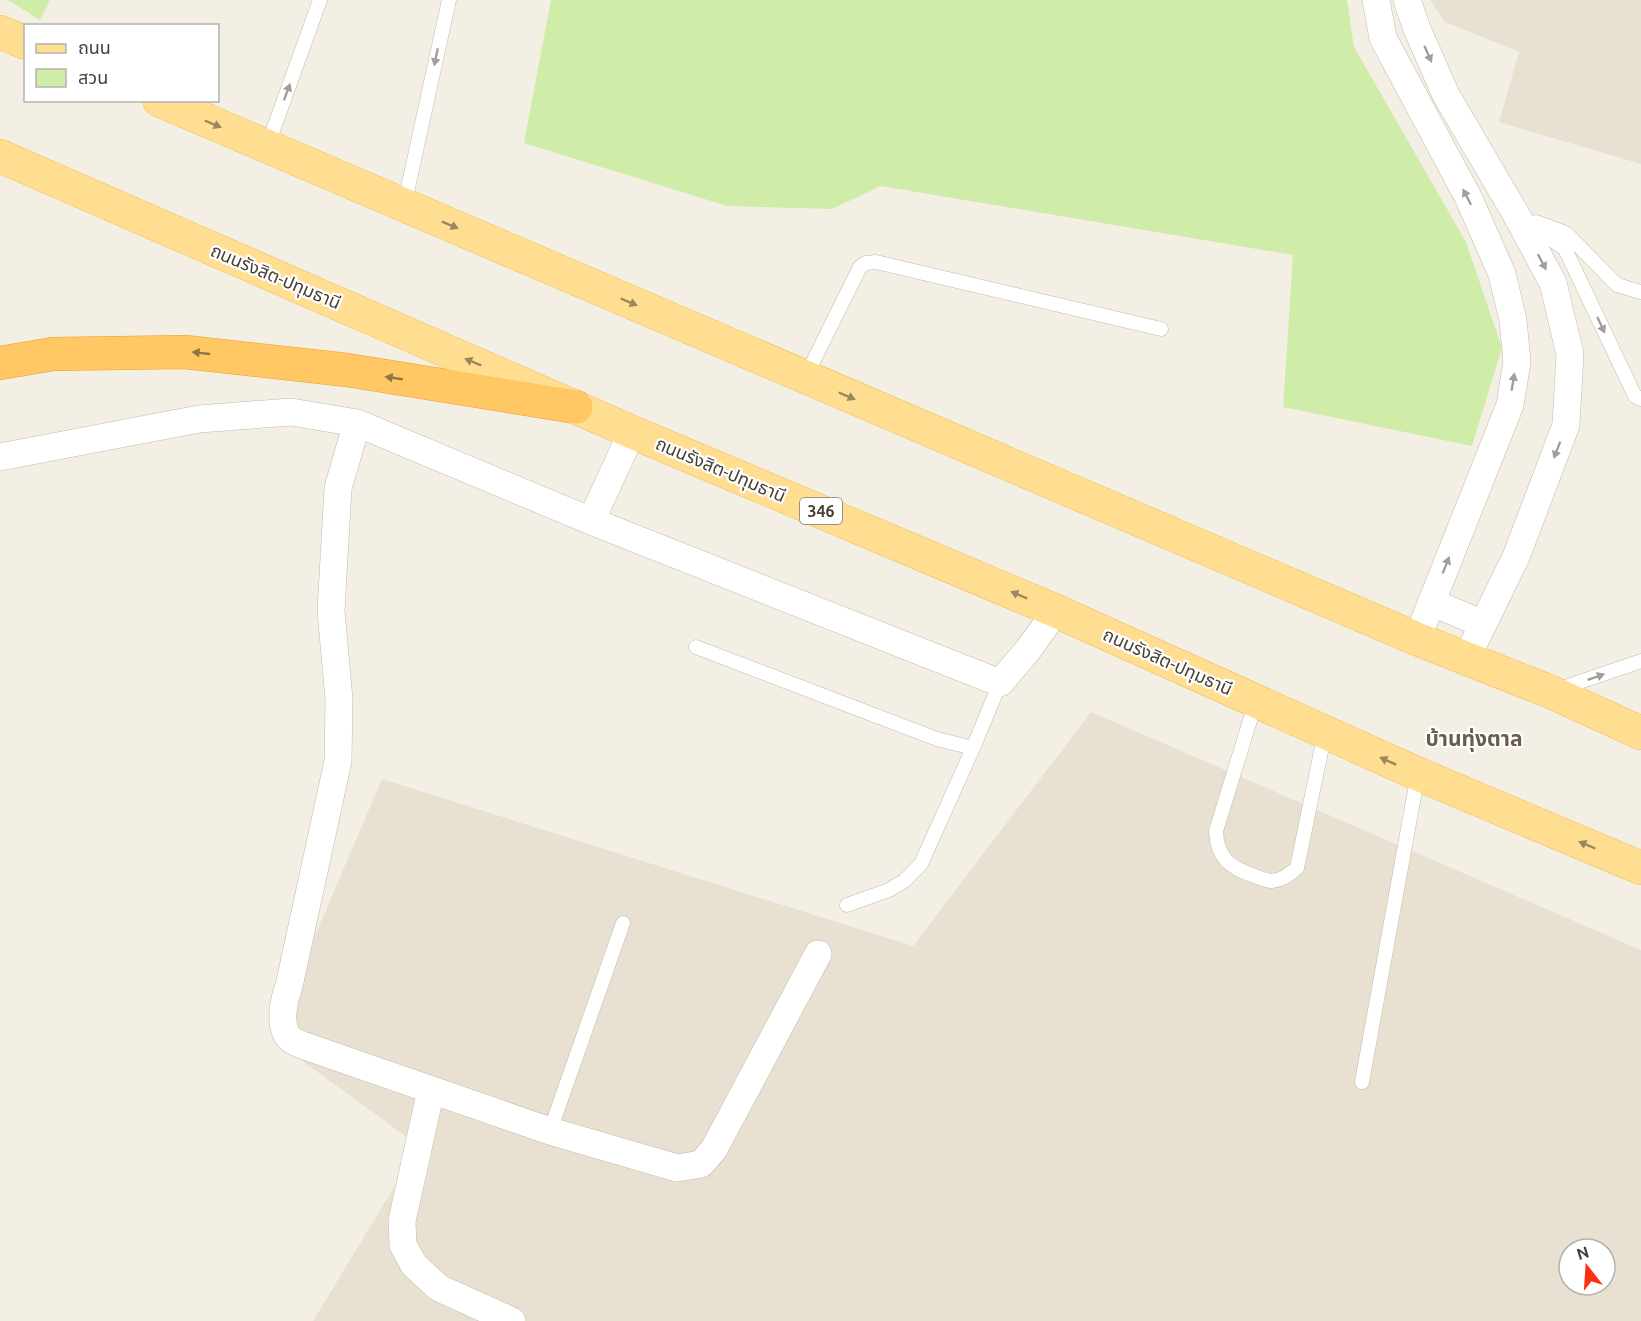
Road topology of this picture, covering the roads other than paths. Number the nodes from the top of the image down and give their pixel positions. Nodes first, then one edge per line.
1 (320, 0) edge
2 (449, 0) edge
3 (1376, 0) edge
4 (1407, 0) edge
5 (0, 32) edge
6 (24, 42) edge
7 (164, 102) edge
8 (267, 147) junction
9 (0, 156) edge
10 (404, 206) junction
11 (1517, 216) junction
12 (1483, 232) junction
13 (1641, 292) edge
14 (1161, 329) dead end
15 (0, 363) edge
16 (805, 378) junction
17 (1641, 399) edge
18 (576, 407) junction
19 (357, 423) junction
20 (632, 432) junction
21 (0, 457) edge
22 (591, 521) junction
23 (1431, 602) junction
24 (1056, 610) junction
25 (1483, 624) junction
26 (1417, 639) junction
27 (696, 646) dead end
28 (1466, 659) junction
29 (1641, 661) edge
30 (1000, 683) junction
31 (1551, 692) junction
32 (1256, 701) junction
33 (1325, 732) junction
34 (1641, 733) edge
35 (973, 748) junction
36 (1418, 774) junction
37 (1641, 868) edge
38 (847, 905) dead end
39 (623, 923) dead end
40 (818, 954) dead end
41 (1362, 1082) dead end
42 (431, 1090) junction
43 (550, 1131) junction
44 (512, 1321) edge

8 -> 1 lane
2 -> 10 lane
12 -> 3 street
4 -> 11 street
5 - 6 main road
7 -> 8 main road
8 - 10 main road
18 -> 9 main road, ถนนรังสิต-ปทุมธานี / 346
10 -> 16 main road
11 - 12 street
11 - 13 lane
11 -> 17 lane
11 -> 25 street
23 -> 12 street
14 - 16 lane
18 -> 15 highway
16 -> 26 main road
18 - 20 main road, ถนนรังสิต-ปทุมธานี / 346
19 - 21 street
19 - 22 street
19 - 42 street
20 - 22 street
24 -> 20 main road, ถนนรังสิต-ปทุมธานี / 346
22 - 30 street
23 - 25 street
23 - 26 street
24 - 30 street
24 - 32 main road, ถนนรังสิต-ปทุมธานี / 346
25 - 28 street
26 - 28 main road
27 - 35 lane
28 - 31 main road
31 -> 29 lane
30 - 35 lane
31 - 34 main road
32 - 33 main road, ถนนรังสิต-ปทุมธานี / 346
32 - 33 lane
36 -> 33 main road, ถนนรังสิต-ปทุมธานี / 346
35 - 38 lane
37 -> 36 main road, ถนนรังสิต-ปทุมธานี / 346
36 - 41 lane
39 - 43 lane
40 - 43 street
42 - 43 street
42 - 44 street

